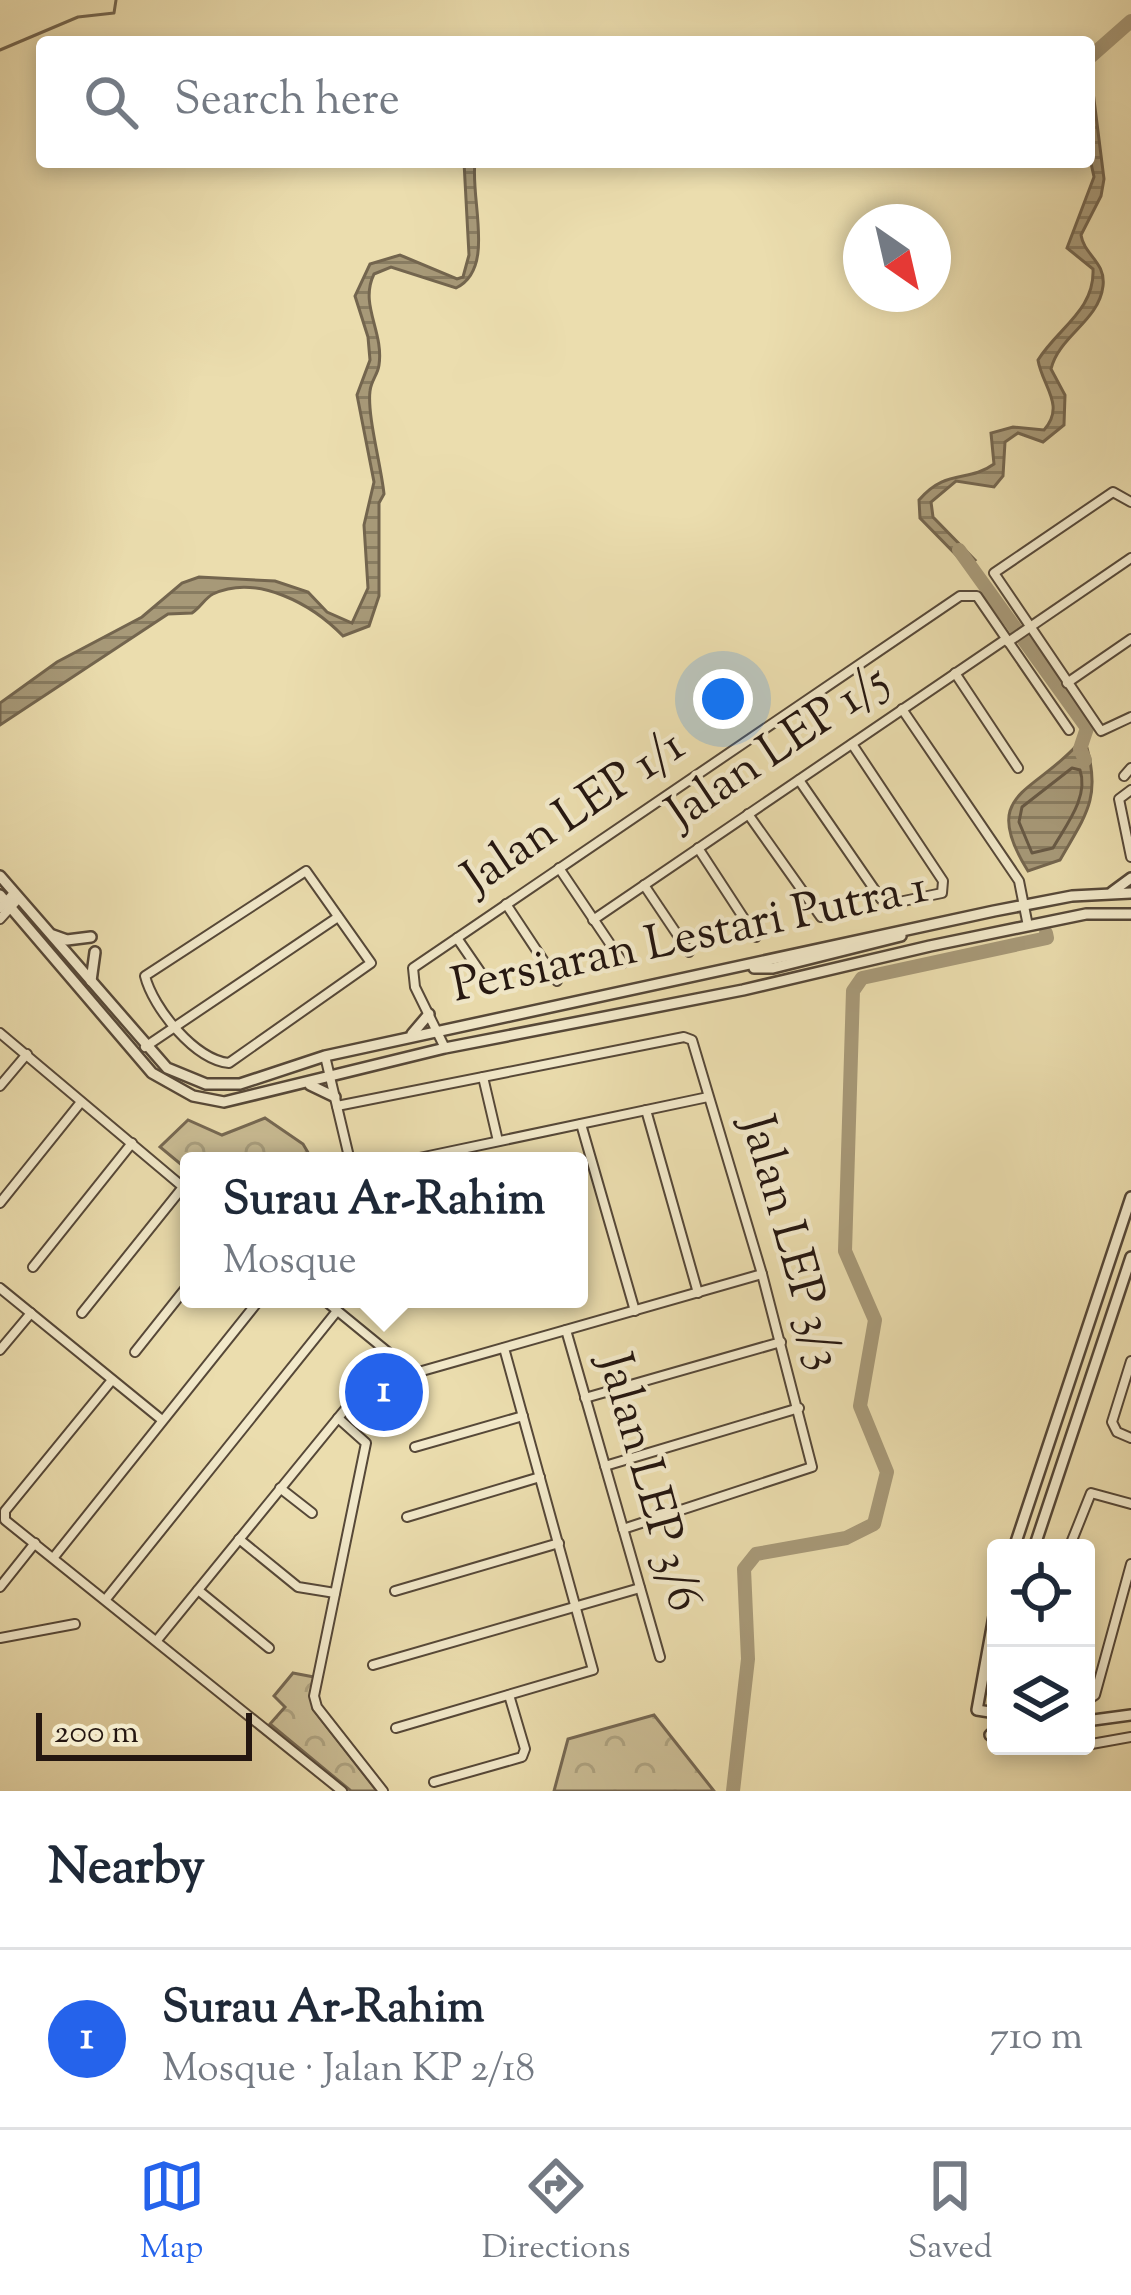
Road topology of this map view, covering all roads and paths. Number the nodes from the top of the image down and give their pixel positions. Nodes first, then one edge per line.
1 (1131, 502) edge
2 (1131, 558) edge
3 (1027, 629) junction
4 (1009, 639) junction
5 (1131, 639) edge
6 (955, 673) junction
7 (1067, 683) junction
8 (902, 710) junction
9 (1131, 717) edge
10 (1069, 730) dead end
11 (852, 744) junction
12 (1018, 768) dead end
13 (799, 779) junction
14 (1131, 790) edge
15 (748, 814) junction
16 (698, 848) junction
17 (1131, 855) edge
18 (559, 868) junction
19 (0, 876) edge
20 (1131, 878) edge
21 (644, 885) junction
22 (1112, 892) junction
23 (1131, 895) edge
24 (17, 896) junction
25 (4, 903) edge
26 (506, 904) junction
27 (1025, 906) junction
28 (1130, 914) edge
29 (338, 916) junction
30 (821, 917) dead end
31 (0, 919) edge
32 (593, 920) junction
33 (1028, 926) junction
34 (49, 932) junction
35 (756, 937) dead end
36 (92, 938) dead end
37 (458, 938) junction
38 (95, 952) dead end
39 (689, 952) dead end
40 (623, 963) dead end
41 (557, 981) dead end
42 (91, 982) junction
43 (492, 989) dead end
44 (429, 1014) junction
45 (176, 1027) junction
46 (438, 1030) junction
47 (0, 1033) edge
48 (408, 1037) junction
49 (145, 1046) junction
50 (445, 1048) junction
51 (27, 1054) junction
52 (135, 1054) junction
53 (325, 1056) junction
54 (329, 1074) junction
55 (483, 1077) junction
56 (0, 1086) edge
57 (287, 1088) junction
58 (709, 1096) junction
59 (336, 1101) junction
60 (81, 1102) junction
61 (646, 1110) junction
62 (581, 1124) junction
63 (498, 1141) junction
64 (132, 1143) junction
65 (348, 1152) edge
66 (446, 1152) edge
67 (180, 1184) edge
68 (180, 1196) edge
69 (1131, 1198) edge
70 (0, 1203) edge
71 (1131, 1257) edge
72 (33, 1267) dead end
73 (763, 1274) junction
74 (0, 1288) edge
75 (698, 1293) junction
76 (180, 1295) edge
77 (253, 1308) edge
78 (333, 1308) edge
79 (635, 1311) junction
80 (338, 1312) junction
81 (31, 1313) junction
82 (82, 1313) dead end
83 (566, 1330) junction
84 (781, 1342) junction
85 (503, 1348) junction
86 (0, 1350) edge
87 (135, 1352) dead end
88 (1131, 1361) edge
89 (408, 1375) dead end
90 (112, 1380) junction
91 (585, 1398) junction
92 (799, 1408) junction
93 (523, 1416) junction
94 (338, 1418) junction
95 (162, 1420) junction
96 (1131, 1438) edge
97 (415, 1447) dead end
98 (605, 1466) junction
99 (540, 1477) junction
100 (280, 1488) junction
101 (1131, 1504) edge
102 (1027, 1508) junction
103 (1045, 1512) junction
104 (312, 1514) dead end
105 (407, 1517) dead end
106 (623, 1529) junction
107 (239, 1539) junction
108 (1017, 1539) edge
109 (1037, 1539) edge
110 (1072, 1539) edge
111 (35, 1543) junction
112 (559, 1543) junction
113 (54, 1557) junction
114 (1131, 1564) edge
115 (0, 1587) edge
116 (640, 1588) junction
117 (198, 1590) junction
118 (395, 1591) dead end
119 (335, 1593) junction
120 (106, 1599) junction
121 (577, 1606) junction
122 (75, 1624) dead end
123 (0, 1638) edge
124 (158, 1640) junction
125 (269, 1648) dead end
126 (987, 1655) edge
127 (659, 1657) dead end
128 (373, 1665) dead end
129 (1095, 1685) edge
130 (509, 1695) junction
131 (987, 1709) edge
132 (1131, 1715) edge
133 (1095, 1720) edge
134 (396, 1728) dead end
135 (1131, 1737) edge
136 (1095, 1743) edge
137 (434, 1783) dead end
138 (342, 1791) edge
139 (383, 1791) edge

1 - 3 street
2 - 3 street, Jalan LEP 1/5
3 - 4 street, Jalan LEP 1/5
3 - 7 street
4 - 6 street, Jalan LEP 1/5
4 - 10 street
4 - 18 street, Jalan LEP 1/1
5 - 7 street
6 - 8 street, Jalan LEP 1/5
6 - 12 street
7 - 9 street
8 - 11 street, Jalan LEP 1/5
8 - 27 street
11 - 13 street, Jalan LEP 1/5
11 - 13 street
13 - 15 street, Jalan LEP 1/5
14 - 17 street
15 - 16 street, Jalan LEP 1/5
15 - 30 street
16 - 21 street, Jalan LEP 1/5
16 - 35 street
18 - 26 street, Jalan LEP 1/1
18 - 32 street
19 - 24 street, Persiaran Lestari Putra 1
20 - 22 street
21 - 32 street, Jalan LEP 1/5
21 - 39 street
22 - 23 street, Persiaran Lestari Putra 1
22 - 27 street, Persiaran Lestari Putra 1
23 - 28 street
24 - 25 street
24 - 34 street, Persiaran Lestari Putra 1
25 - 31 street
25 - 52 street, Persiaran Lestari Putra 1
26 - 37 street, Jalan LEP 1/1
26 - 41 street
27 - 33 street
27 - 46 street, Persiaran Lestari Putra 1
28 - 33 street, Persiaran Lestari Putra 1
29 - 45 street
29 - 45 street
29 - 45 street
32 - 40 street
33 - 50 street, Persiaran Lestari Putra 1
34 - 36 street
34 - 42 street, Persiaran Lestari Putra 1
37 - 43 street
37 - 44 street, Jalan LEP 1/1
38 - 42 street
42 - 49 street, Persiaran Lestari Putra 1
44 - 46 street, Jalan LEP 1/1
44 - 48 street
45 - 49 street
46 - 48 street, Persiaran Lestari Putra 1
46 - 50 street, Jalan LEP 1/1
47 - 51 street
48 - 53 street, Persiaran Lestari Putra 1
49 - 52 street
49 - 53 street, Persiaran Lestari Putra 1
50 - 54 street, Persiaran Lestari Putra 1
51 - 56 street
51 - 60 street
52 - 57 street, Persiaran Lestari Putra 1
53 - 54 street
54 - 57 street, Persiaran Lestari Putra 1
54 - 59 street
55 - 58 street, Jalan LEP 3/3
55 - 59 street
55 - 63 street
57 - 59 street
58 - 61 street
58 - 73 street, Jalan LEP 3/3
59 - 65 street
60 - 64 street
60 - 70 street
61 - 62 street
61 - 75 street
62 - 63 street
62 - 79 street
63 - 66 street
64 - 67 street
64 - 72 street
68 - 82 street
69 - 102 street
71 - 103 street
73 - 75 street
73 - 84 street, Jalan LEP 3/3
74 - 81 street
75 - 79 street
76 - 87 street
77 - 95 street
78 - 80 street
79 - 83 street
80 - 94 street
80 - 120 street
81 - 86 street
81 - 90 street
83 - 85 street
83 - 91 street, Jalan LEP 3/6
84 - 91 street
84 - 92 street, Jalan LEP 3/3
85 - 89 street
85 - 93 street
88 - 96 street
90 - 95 street
90 - 111 street
91 - 98 street, Jalan LEP 3/6
92 - 98 street
92 - 106 street, Jalan LEP 3/3
93 - 97 street
93 - 99 street
94 - 100 street
94 - 119 street
95 - 113 street
98 - 106 street, Jalan LEP 3/6
99 - 105 street
99 - 112 street
100 - 104 street
100 - 107 street
101 - 110 street
102 - 103 street
102 - 108 street
103 - 109 street
106 - 116 street, Jalan LEP 3/6
107 - 117 street
107 - 119 street
111 - 113 street
111 - 115 street
112 - 118 street
112 - 121 street
113 - 120 street
114 - 129 street
116 - 121 street
116 - 127 street, Jalan LEP 3/6
117 - 124 street
117 - 125 street
119 - 139 street
120 - 124 street
121 - 128 street
121 - 130 street
122 - 123 street
124 - 138 street
126 - 131 street
130 - 134 street
130 - 137 street
132 - 133 street
135 - 136 street

